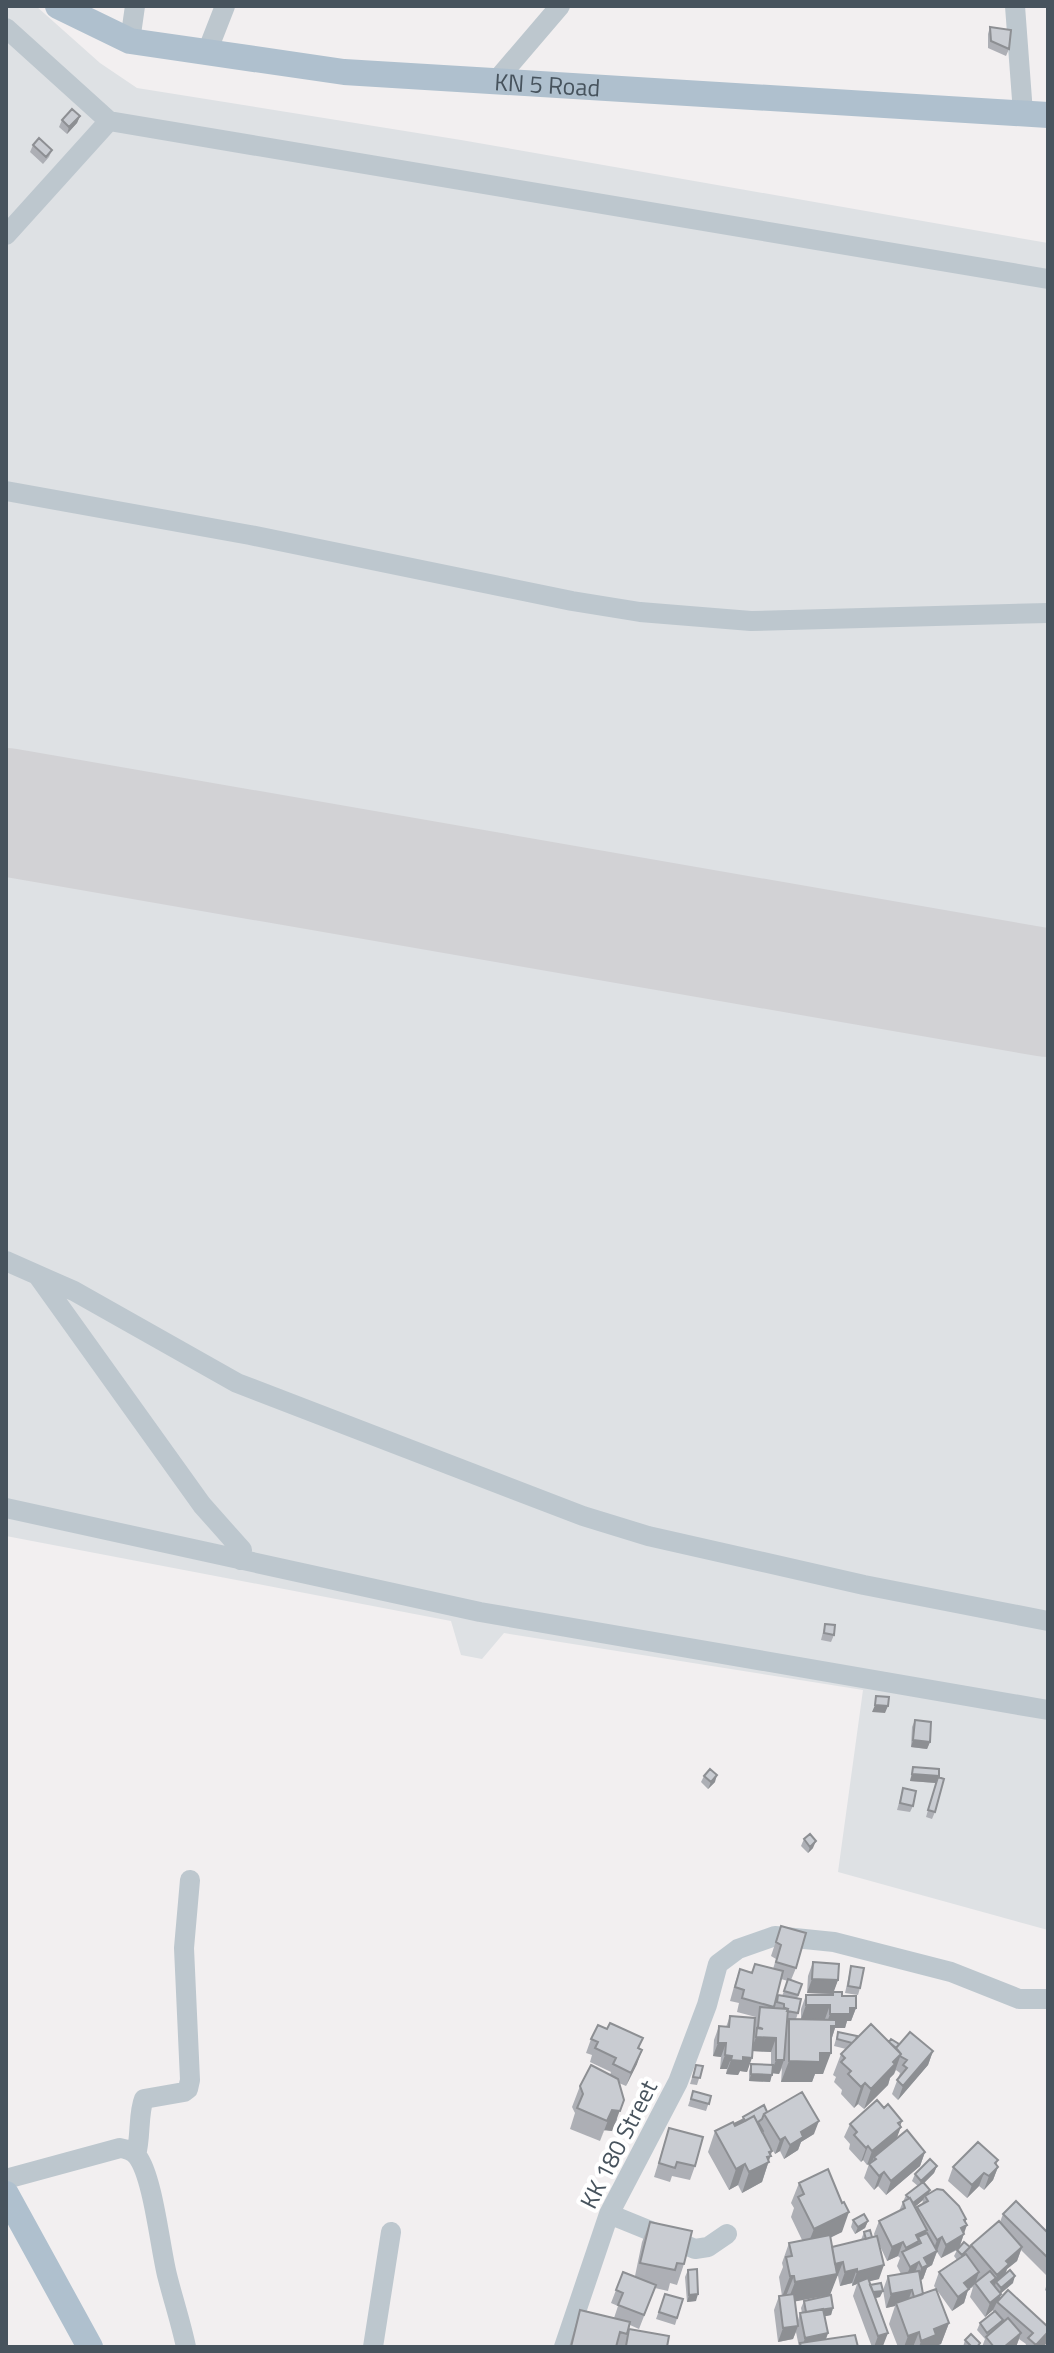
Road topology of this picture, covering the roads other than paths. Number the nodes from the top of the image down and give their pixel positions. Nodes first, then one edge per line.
1 (58, 6) edge
2 (135, 6) edge
3 (225, 6) edge
4 (560, 6) edge
5 (1015, 6) edge
6 (6, 28) edge
7 (130, 41) junction
8 (207, 52) junction
9 (495, 82) junction
10 (1036, 114) edge
11 (109, 121) junction
12 (6, 235) edge
13 (1048, 279) edge
14 (6, 491) edge
15 (1048, 613) edge
16 (6, 1261) edge
17 (37, 1274) junction
18 (6, 1508) edge
19 (240, 1560) junction
20 (1048, 1621) edge
21 (1048, 1710) edge
22 (190, 1880) dead end
23 (1048, 1999) edge
24 (136, 2155) junction
25 (6, 2179) edge
26 (6, 2194) edge
27 (609, 2214) junction
28 (391, 2232) dead end
29 (727, 2234) dead end
30 (90, 2347) edge
31 (186, 2347) edge
32 (373, 2347) edge
33 (564, 2347) edge

1 - 7 main road, KN 5 Road
2 - 7 street
3 - 8 street
4 - 9 street
5 - 10 street
6 - 11 street
7 - 8 main road, KN 5 Road
8 - 9 main road, KN 5 Road
9 - 10 main road, KN 5 Road
11 - 12 street
11 - 13 street
14 - 15 street
16 - 17 street
17 - 19 street
17 - 20 street
18 - 19 street
19 - 21 street
22 - 24 street
23 - 27 street, KK 180 Street
24 - 25 street
24 - 31 street
26 - 30 main road
27 - 29 street
27 - 33 street, KK 180 Street
28 - 32 street

